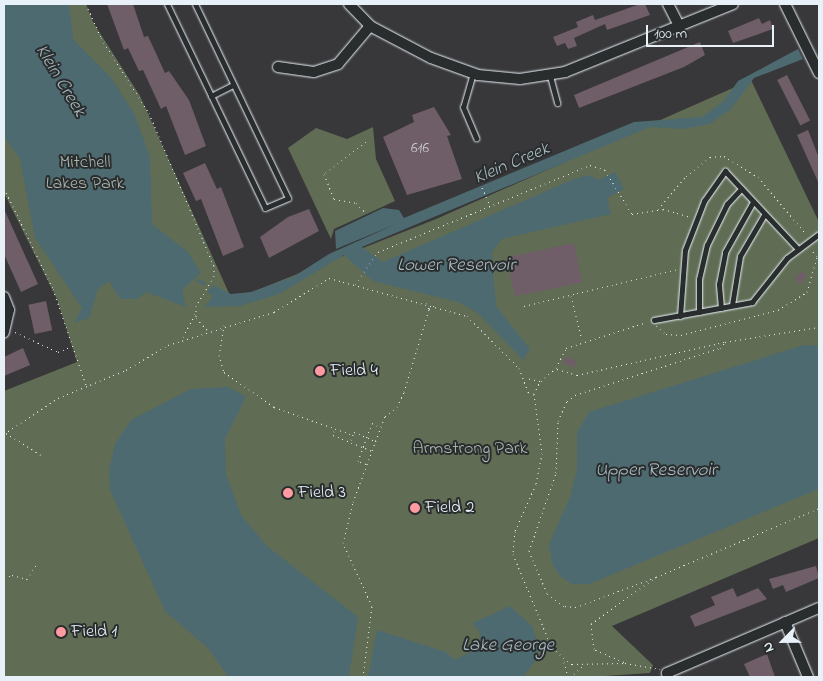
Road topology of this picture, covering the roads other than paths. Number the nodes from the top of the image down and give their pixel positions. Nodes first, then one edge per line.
1 (167, 4) edge
2 (195, 4) edge
3 (349, 4) edge
4 (668, 4) edge
5 (733, 4) edge
6 (785, 4) edge
7 (370, 26) junction
8 (679, 26) junction
9 (278, 67) dead end
10 (472, 73) junction
11 (819, 73) edge
12 (550, 76) junction
13 (233, 85) junction
14 (211, 96) junction
15 (557, 103) dead end
16 (476, 138) dead end
17 (741, 188) junction
18 (753, 202) junction
19 (764, 215) junction
20 (819, 234) edge
21 (798, 250) junction
22 (4, 297) edge
23 (732, 305) junction
24 (720, 308) junction
25 (700, 312) junction
26 (680, 316) junction
27 (654, 320) road end
28 (6, 329) edge
29 (819, 608) edge
30 (785, 622) junction
31 (668, 675) edge
32 (808, 677) edge

1 - 14 lane
2 - 13 lane
3 - 7 street
4 - 8 street
5 - 8 street
6 - 11 street
7 - 9 street
7 - 10 street
8 - 12 street
10 - 12 street
10 - 16 lane
12 - 15 lane
13 - 14 lane
13 - 14 lane
17 - 18 lane
17 - 25 lane
17 - 26 lane
18 - 19 lane
18 - 24 lane
19 - 21 lane
19 - 23 lane
20 - 21 lane
21 - 23 lane
22 - 28 street
23 - 24 lane
24 - 25 lane
25 - 26 lane
26 - 27 lane
29 - 30 street
30 - 31 street
30 - 32 street

